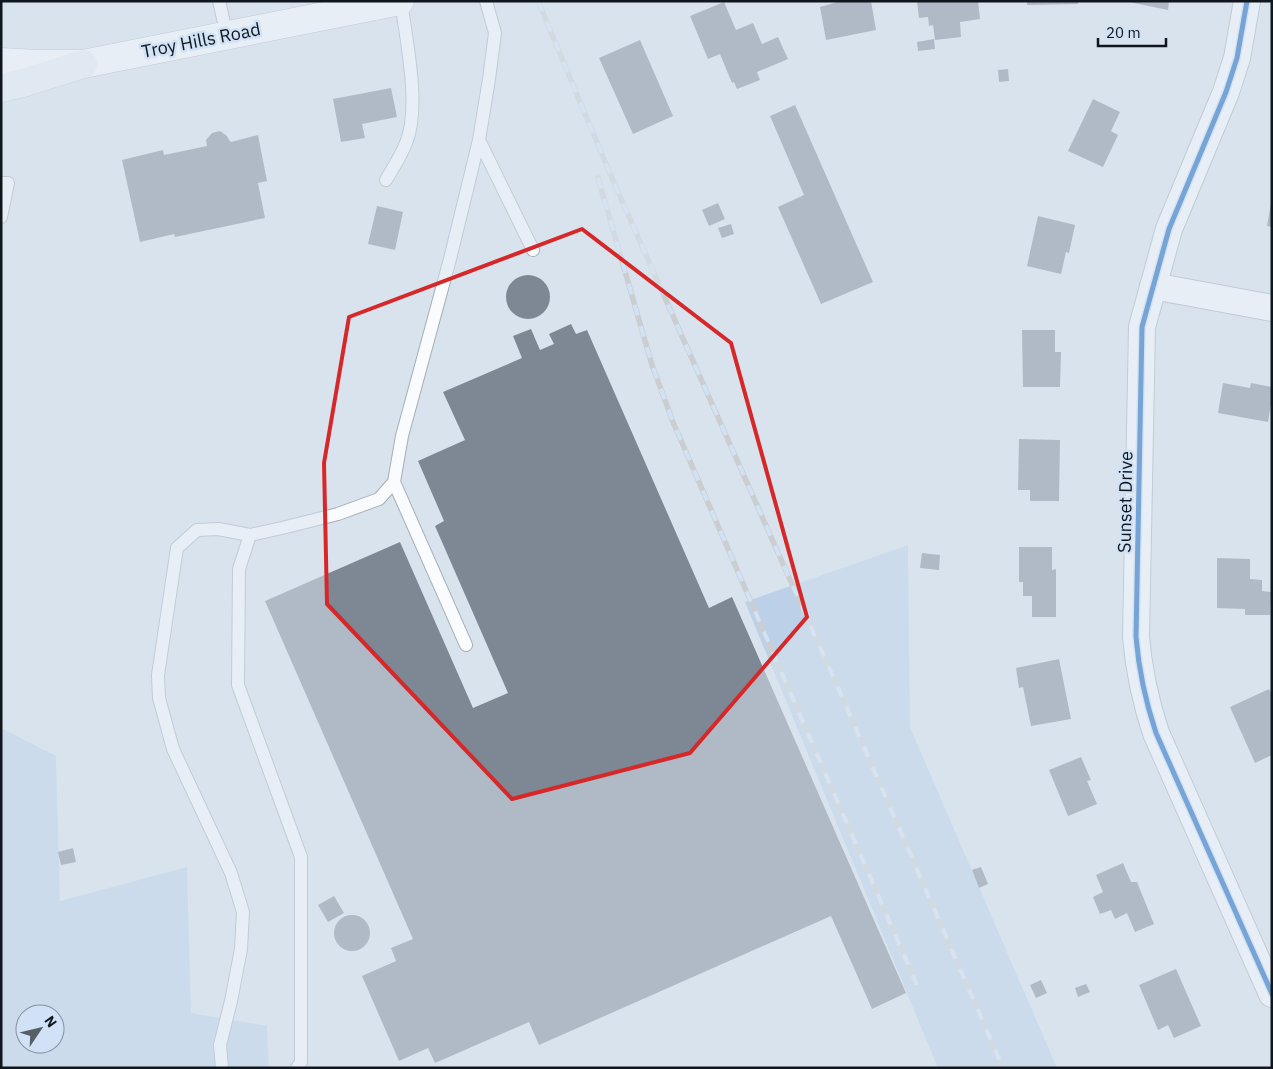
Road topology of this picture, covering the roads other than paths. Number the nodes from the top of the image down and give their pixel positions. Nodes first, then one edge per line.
1 (219, 1) edge
2 (401, 1) edge
3 (486, 1) edge
4 (1247, 1) edge
5 (227, 36) junction
6 (1, 62) edge
7 (83, 64) junction
8 (1, 88) edge
9 (479, 140) junction
10 (386, 180) dead end
11 (1, 183) edge
12 (1, 218) edge
13 (533, 250) dead end
14 (1153, 286) junction
15 (1272, 308) edge
16 (394, 482) junction
17 (250, 535) junction
18 (466, 645) dead end
19 (1272, 994) edge
20 (222, 1068) edge
21 (297, 1068) edge

1 - 5 lane
2 - 5 main road, Troy Hills Road
2 - 10 lane
3 - 9 lane
4 - 14 street, Sunset Drive
5 - 7 main road, Troy Hills Road
6 - 7 main road, Troy Hills Road
7 - 8 main road
9 - 13 lane
9 - 16 lane
11 - 12 lane
14 - 15 street
14 - 19 street, Sunset Drive
16 - 17 lane
16 - 18 lane
17 - 20 lane
17 - 21 lane

